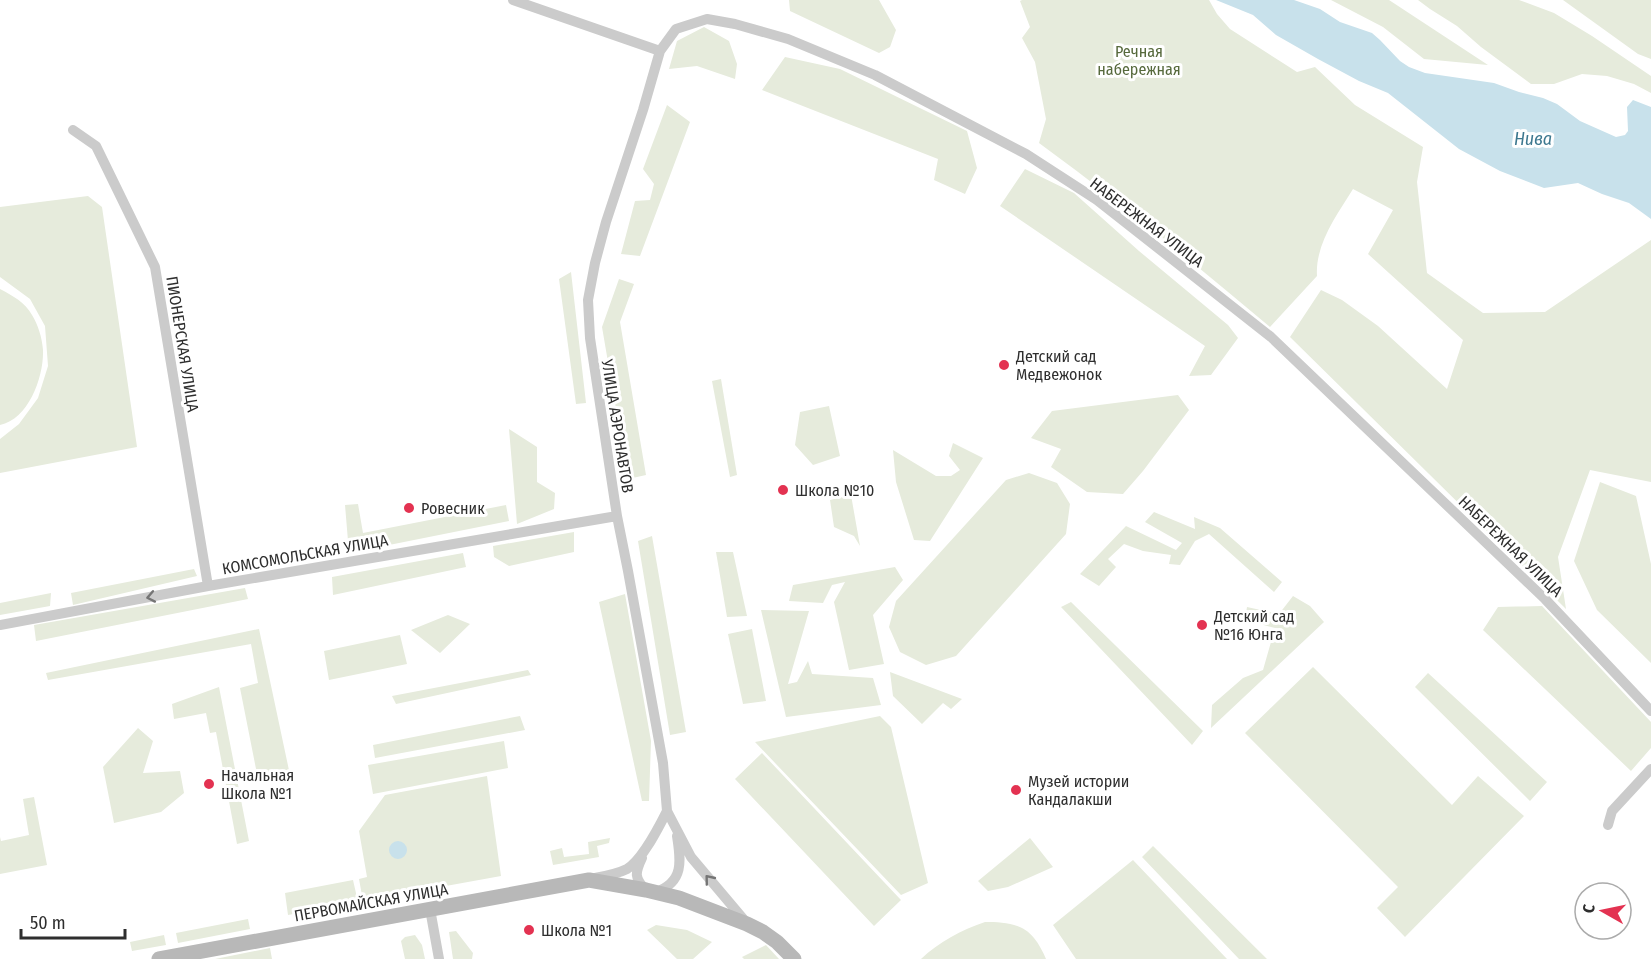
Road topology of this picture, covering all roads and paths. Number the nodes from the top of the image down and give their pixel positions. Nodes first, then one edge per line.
1 (513, 0) edge
2 (660, 51) junction
3 (73, 130) dead end
4 (617, 516) junction
5 (208, 586) junction
6 (0, 626) edge
7 (1651, 711) edge
8 (1651, 768) edge
9 (667, 811) junction
10 (1608, 825) dead end
11 (675, 826) junction
12 (646, 847) junction
13 (589, 880) junction
14 (651, 891) junction
15 (430, 909) junction
16 (747, 924) junction
17 (159, 959) edge
18 (439, 959) edge
19 (794, 959) edge

1 - 2 street
2 - 4 street, УЛИЦА АЭРОНАВТОВ
2 - 7 street, НАБЕРЕЖНАЯ УЛИЦА
3 - 5 street, ПИОНЕРСКАЯ УЛИЦА
4 - 5 street, КОМСОМОЛЬСКАЯ УЛИЦА
4 - 9 street, УЛИЦА АЭРОНАВТОВ
5 -> 6 street, КОМСОМОЛЬСКАЯ УЛИЦА
8 - 10 street
9 - 11 street, ПЕРВОМАЙСКАЯ УЛИЦА
9 - 12 street, ПЕРВОМАЙСКАЯ УЛИЦА
11 - 14 street
16 -> 11 street, ПЕРВОМАЙСКАЯ УЛИЦА
12 - 13 street, ПЕРВОМАЙСКАЯ УЛИЦА
12 - 14 street
13 - 14 main road, ПЕРВОМАЙСКАЯ УЛИЦА
13 - 15 main road, ПЕРВОМАЙСКАЯ УЛИЦА
14 - 16 main road, ПЕРВОМАЙСКАЯ УЛИЦА
15 - 17 main road, ПЕРВОМАЙСКАЯ УЛИЦА
15 - 18 street
16 - 19 main road, ПЕРВОМАЙСКАЯ УЛИЦА

